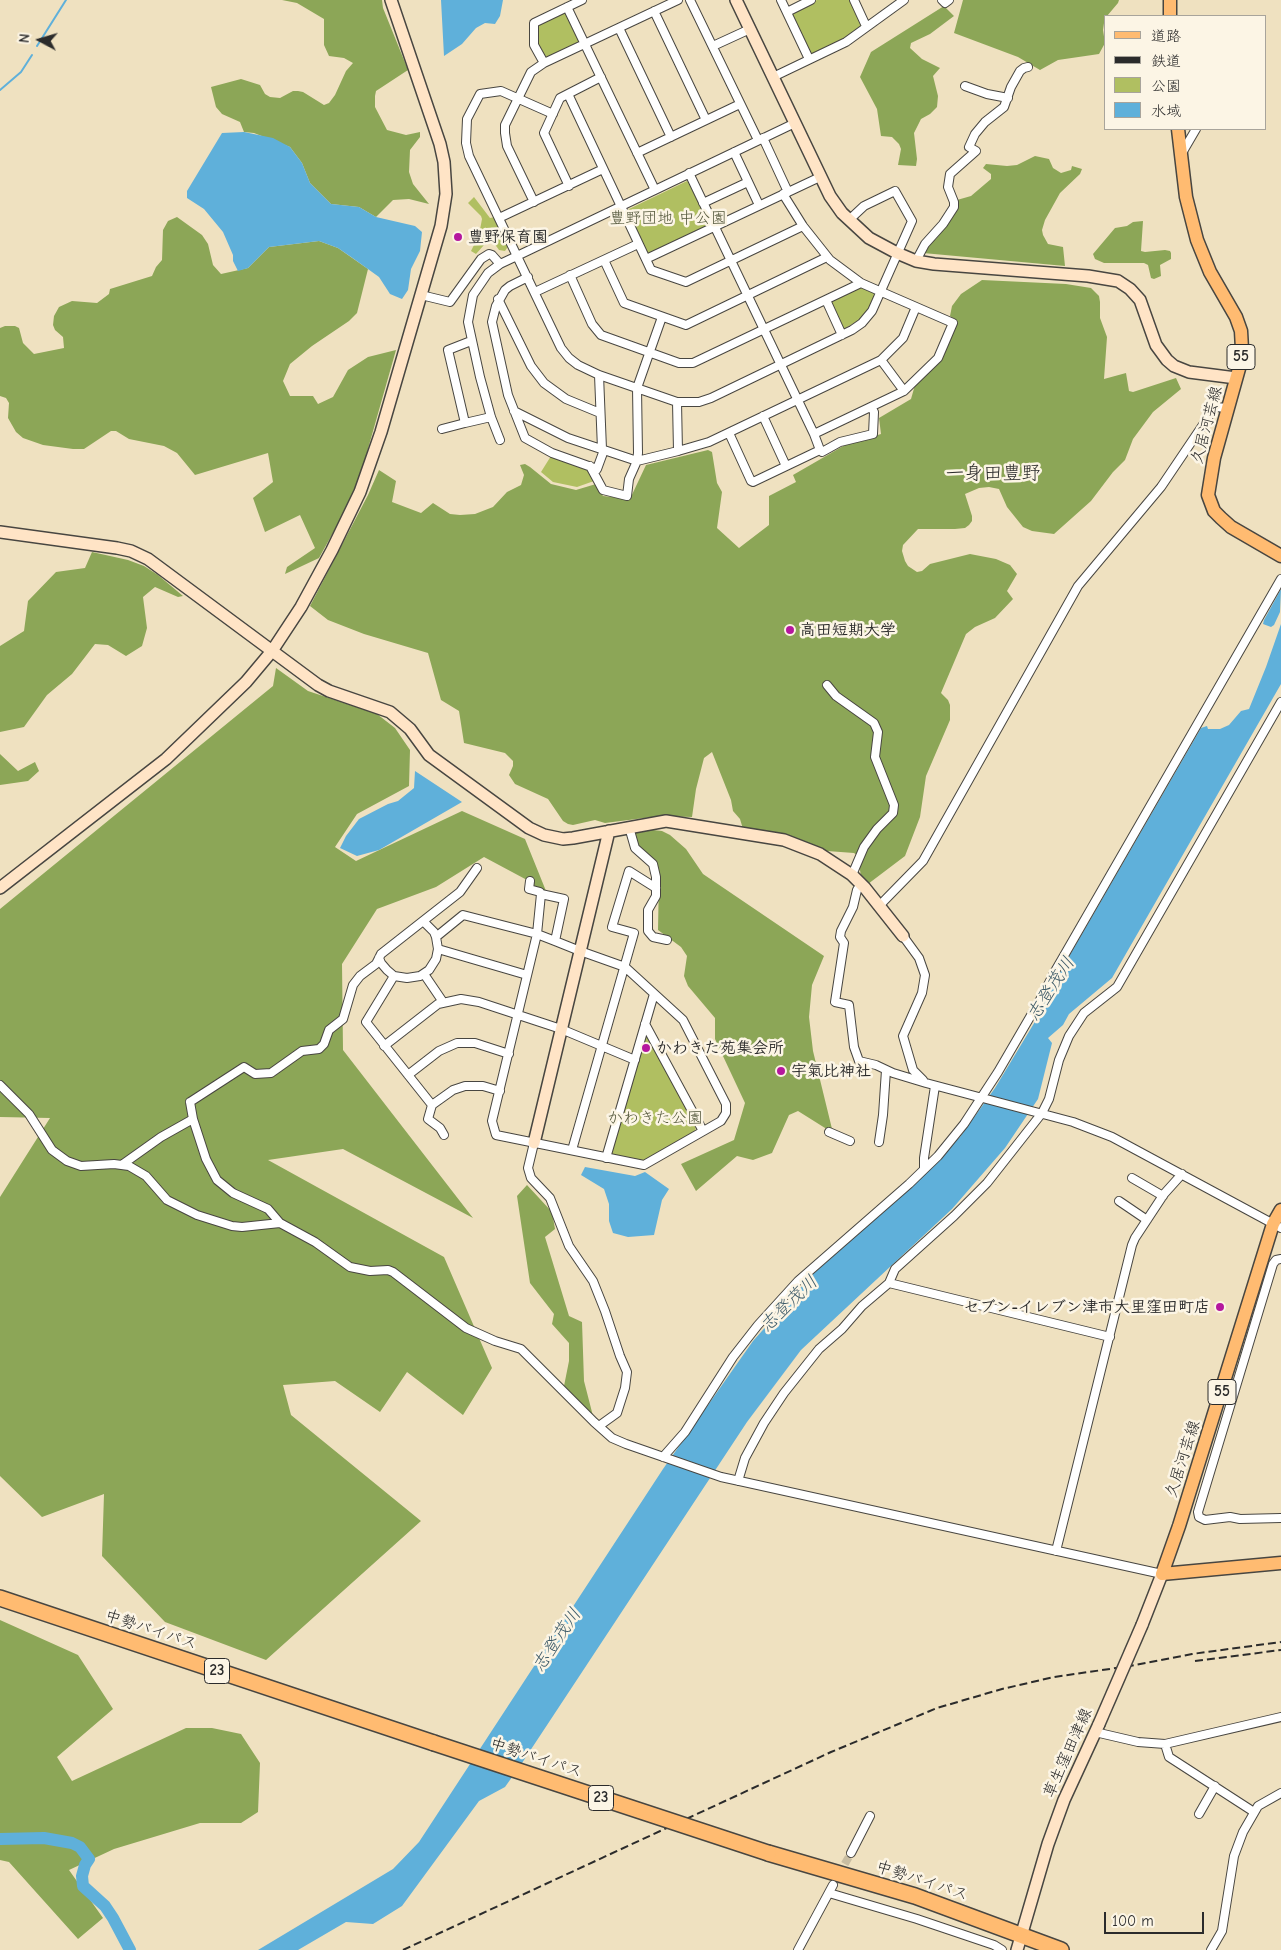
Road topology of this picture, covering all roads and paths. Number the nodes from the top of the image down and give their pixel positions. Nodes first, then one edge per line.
1 (391, 0) edge
2 (582, 0) edge
3 (678, 0) edge
4 (690, 0) edge
5 (736, 0) edge
6 (781, 0) edge
7 (811, 0) edge
8 (854, 0) edge
9 (942, 0) edge
10 (949, 0) edge
11 (1170, 0) edge
12 (900, 1) edge
13 (567, 7) junction
14 (654, 11) junction
15 (787, 12) junction
16 (1170, 15) edge
17 (866, 26) junction
18 (619, 28) junction
19 (750, 29) junction
20 (585, 44) junction
21 (713, 46) junction
22 (809, 59) junction
23 (544, 63) junction
24 (1028, 67) dead end
25 (601, 77) junction
26 (772, 77) junction
27 (965, 86) dead end
28 (568, 94) junction
29 (518, 98) junction
30 (1008, 98) junction
31 (740, 104) junction
32 (553, 114) junction
33 (706, 120) junction
34 (795, 123) junction
35 (1178, 130) edge
36 (1195, 130) edge
37 (672, 137) junction
38 (760, 139) junction
39 (734, 152) junction
40 (637, 153) junction
41 (1181, 154) junction
42 (603, 169) junction
43 (689, 173) junction
44 (820, 176) junction
45 (748, 182) junction
46 (569, 186) junction
47 (655, 190) junction
48 (786, 193) junction
49 (534, 202) junction
50 (703, 203) junction
51 (759, 205) junction
52 (621, 206) junction
53 (499, 218) junction
54 (849, 220) junction
55 (714, 226) junction
56 (803, 226) junction
57 (638, 244) junction
58 (897, 253) junction
59 (517, 256) junction
60 (827, 256) junction
61 (646, 259) junction
62 (604, 260) junction
63 (731, 260) junction
64 (916, 261) junction
65 (500, 264) junction
66 (570, 276) junction
67 (528, 277) junction
68 (861, 283) junction
69 (881, 291) junction
70 (535, 292) junction
71 (421, 295) junction
72 (748, 295) junction
73 (498, 299) junction
74 (826, 300) junction
75 (916, 307) junction
76 (662, 317) junction
77 (764, 329) junction
78 (842, 335) junction
79 (472, 341) junction
80 (650, 352) junction
81 (881, 360) junction
82 (780, 364) junction
83 (600, 375) junction
84 (1236, 378) junction
85 (637, 388) junction
86 (904, 391) junction
87 (797, 400) junction
88 (676, 402) junction
89 (871, 407) junction
90 (1228, 408) junction
91 (514, 411) junction
92 (600, 413) junction
93 (763, 416) junction
94 (491, 417) junction
95 (465, 423) junction
96 (442, 429) dead end
97 (728, 433) junction
98 (814, 434) junction
99 (500, 440) dead end
100 (603, 450) junction
101 (820, 450) junction
102 (678, 451) junction
103 (637, 461) junction
104 (590, 466) junction
105 (786, 466) junction
106 (0, 532) edge
107 (1281, 556) edge
108 (1281, 579) edge
109 (272, 651) junction
110 (827, 685) dead end
111 (1281, 702) edge
112 (630, 827) junction
113 (609, 831) junction
114 (476, 868) dead end
115 (852, 874) junction
116 (530, 881) dead end
117 (861, 884) junction
118 (0, 888) edge
119 (656, 888) junction
120 (541, 894) junction
121 (879, 906) junction
122 (423, 921) junction
123 (537, 934) junction
124 (903, 936) joint
125 (436, 937) junction
126 (667, 940) dead end
127 (555, 941) junction
128 (438, 950) junction
129 (580, 951) junction
130 (379, 958) junction
131 (625, 967) junction
132 (424, 974) junction
133 (527, 975) junction
134 (394, 976) junction
135 (654, 994) junction
136 (443, 1002) junction
137 (518, 1016) junction
138 (645, 1024) junction
139 (561, 1029) junction
140 (384, 1046) junction
141 (602, 1046) junction
142 (509, 1054) junction
143 (635, 1060) junction
144 (886, 1070) junction
145 (408, 1076) junction
146 (926, 1083) junction
147 (0, 1085) edge
148 (935, 1086) junction
149 (500, 1091) junction
150 (981, 1097) junction
151 (432, 1105) junction
152 (1041, 1113) junction
153 (192, 1119) junction
154 (703, 1131) junction
155 (829, 1132) dead end
156 (444, 1134) dead end
157 (850, 1141) dead end
158 (879, 1142) dead end
159 (534, 1143) junction
160 (572, 1150) junction
161 (606, 1158) junction
162 (123, 1164) junction
163 (924, 1169) junction
164 (1182, 1174) junction
165 (1132, 1178) dead end
166 (1163, 1196) junction
167 (1118, 1201) dead end
168 (1281, 1210) edge
169 (1147, 1220) junction
170 (280, 1223) junction
171 (1277, 1226) edge
172 (1281, 1259) edge
173 (889, 1282) junction
174 (1110, 1337) junction
175 (599, 1426) junction
176 (665, 1457) junction
177 (738, 1481) junction
178 (1281, 1518) edge
179 (1056, 1551) junction
180 (1281, 1563) edge
181 (1162, 1574) junction
182 (0, 1598) edge
183 (1281, 1718) edge
184 (1097, 1728) junction
185 (1165, 1744) junction
186 (1214, 1786) junction
187 (1281, 1793) edge
188 (1254, 1812) junction
189 (1199, 1814) dead end
190 (870, 1816) dead end
191 (851, 1853) tunnel mouth
192 (1019, 1943) edge
193 (798, 1950) edge
194 (1002, 1950) edge
195 (1061, 1950) edge
196 (1211, 1950) edge

1 - 71 street
2 - 13 street
3 - 14 street
4 - 21 street
5 - 19 street
6 - 15 street
7 - 15 street
8 - 17 street
9 - 10 street
11 - 16 main road
12 - 17 street
13 - 20 street
13 - 23 street
14 - 18 street
14 - 33 street
15 - 22 street
17 - 22 street
18 - 20 street
18 - 37 street
19 - 21 street
19 - 26 street
20 - 23 street
20 - 25 street
21 - 31 street
22 - 26 street
23 - 29 street
24 - 30 street
25 - 28 street
25 - 40 street
26 - 34 street
27 - 30 street
28 - 32 street
28 - 42 street
29 - 32 street
29 - 49 street
29 - 53 street
30 - 64 street
31 - 33 street
31 - 38 street
32 - 46 street
33 - 37 street
34 - 38 street
34 - 44 street
35 - 41 main road, 久居河芸線 / 55
36 - 41 street
37 - 40 street
38 - 39 street
38 - 48 street
39 - 43 street
39 - 45 street
40 - 47 street
41 - 84 main road, 久居河芸線 / 55
42 - 46 street
42 - 52 street
43 - 47 street
43 - 50 street
44 - 48 street
44 - 54 street
45 - 50 street
45 - 51 street
46 - 49 street
47 - 52 street
48 - 51 street
48 - 56 street
49 - 53 street
50 - 55 street
51 - 55 street
52 - 57 street
52 - 59 street
53 - 59 street
54 - 58 street
54 - 58 street
55 - 61 street
55 - 63 street
56 - 60 street
56 - 63 street
57 - 61 street
57 - 62 street
58 - 64 street
58 - 69 street
59 - 65 street
59 - 67 street
60 - 68 street
60 - 72 street
61 - 63 street
62 - 66 street
62 - 76 street
63 - 72 street
64 - 84 street
65 - 71 street
65 - 79 street
66 - 70 street
66 - 80 street
67 - 70 street
67 - 73 street
68 - 69 street
68 - 74 street
69 - 75 street
69 - 78 street
70 - 83 street
71 - 109 street
72 - 76 street
72 - 77 street
73 - 91 street
73 - 92 street
74 - 77 street
74 - 78 street
75 - 81 street
75 - 86 street
76 - 80 street
77 - 80 street
77 - 82 street
78 - 82 street
79 - 94 street
79 - 95 street
80 - 85 street
81 - 86 street
81 - 87 street
82 - 87 street
82 - 88 street
83 - 85 street
83 - 92 street
84 - 90 main road, 久居河芸線 / 55
85 - 88 street
85 - 103 street
86 - 89 street
87 - 93 street
87 - 98 street
88 - 102 street
89 - 98 street
89 - 101 street
90 - 107 main road, 久居河芸線 / 55
90 - 121 street
91 - 100 street
91 - 104 street
92 - 100 street
93 - 97 street
93 - 105 street
94 - 95 street
94 - 99 street
95 - 96 street
97 - 102 street
97 - 105 street
98 - 101 street
100 - 103 street
100 - 104 street
101 - 105 street
102 - 103 street
103 - 104 street
106 - 109 street
108 - 150 street
109 - 113 street
109 - 118 street
110 - 115 street
111 - 152 street
112 - 113 street
112 - 115 street
112 - 119 street
113 - 129 street
114 - 122 street
115 - 117 street
116 - 120 street
117 - 121 street
117 - 144 street
119 - 126 street
119 - 131 street
120 - 123 street
120 - 127 street
121 - 124 street
122 - 125 street
122 - 130 street
123 - 125 street
123 - 127 street
123 - 133 street
124 - 146 street
125 - 128 street
127 - 129 street
128 - 132 street
128 - 133 street
129 - 131 street
129 - 139 street
130 - 134 street
130 - 153 street
131 - 135 street
131 - 141 street
132 - 134 street
132 - 136 street
133 - 137 street
134 - 140 street
135 - 138 street
135 - 154 street
136 - 137 street
136 - 140 street
137 - 139 street
137 - 142 street
138 - 143 street
138 - 154 street
139 - 141 street
139 - 159 street
140 - 145 street
141 - 143 street
141 - 160 street
142 - 145 street
142 - 149 street
143 - 161 street
144 - 146 street
144 - 158 street
145 - 151 street
146 - 148 street
147 - 162 street
148 - 150 street
148 - 163 street
149 - 151 street
149 - 159 street
150 - 152 street
150 - 163 street
151 - 156 street
152 - 164 street
152 - 173 street
153 - 162 street
153 - 170 street
154 - 161 street
155 - 157 street
159 - 160 street
159 - 175 street
160 - 161 street
162 - 170 street
163 - 176 street
164 - 166 street
164 - 171 street
165 - 166 street
166 - 169 street
167 - 169 street
168 - 171 main road, 久居河芸線 / 55
169 - 174 street
170 - 175 street
171 - 181 main road, 久居河芸線 / 55
172 - 178 street
173 - 174 street
173 - 177 street
174 - 179 street
175 - 176 street
176 - 177 street
177 - 179 street
179 - 181 street
180 - 181 main road
181 - 184 street, 草生窪田津線, bridge
182 - 192 highway, 中勢バイパス / 23, bridge
183 - 185 street
184 - 185 street
184 - 192 street, 草生窪田津線
185 - 186 street
186 - 188 street
186 - 189 street
187 - 188 street
188 - 196 street
190 - 191 street
192 - 195 highway, 中勢バイパス / 23
193 - 194 street

